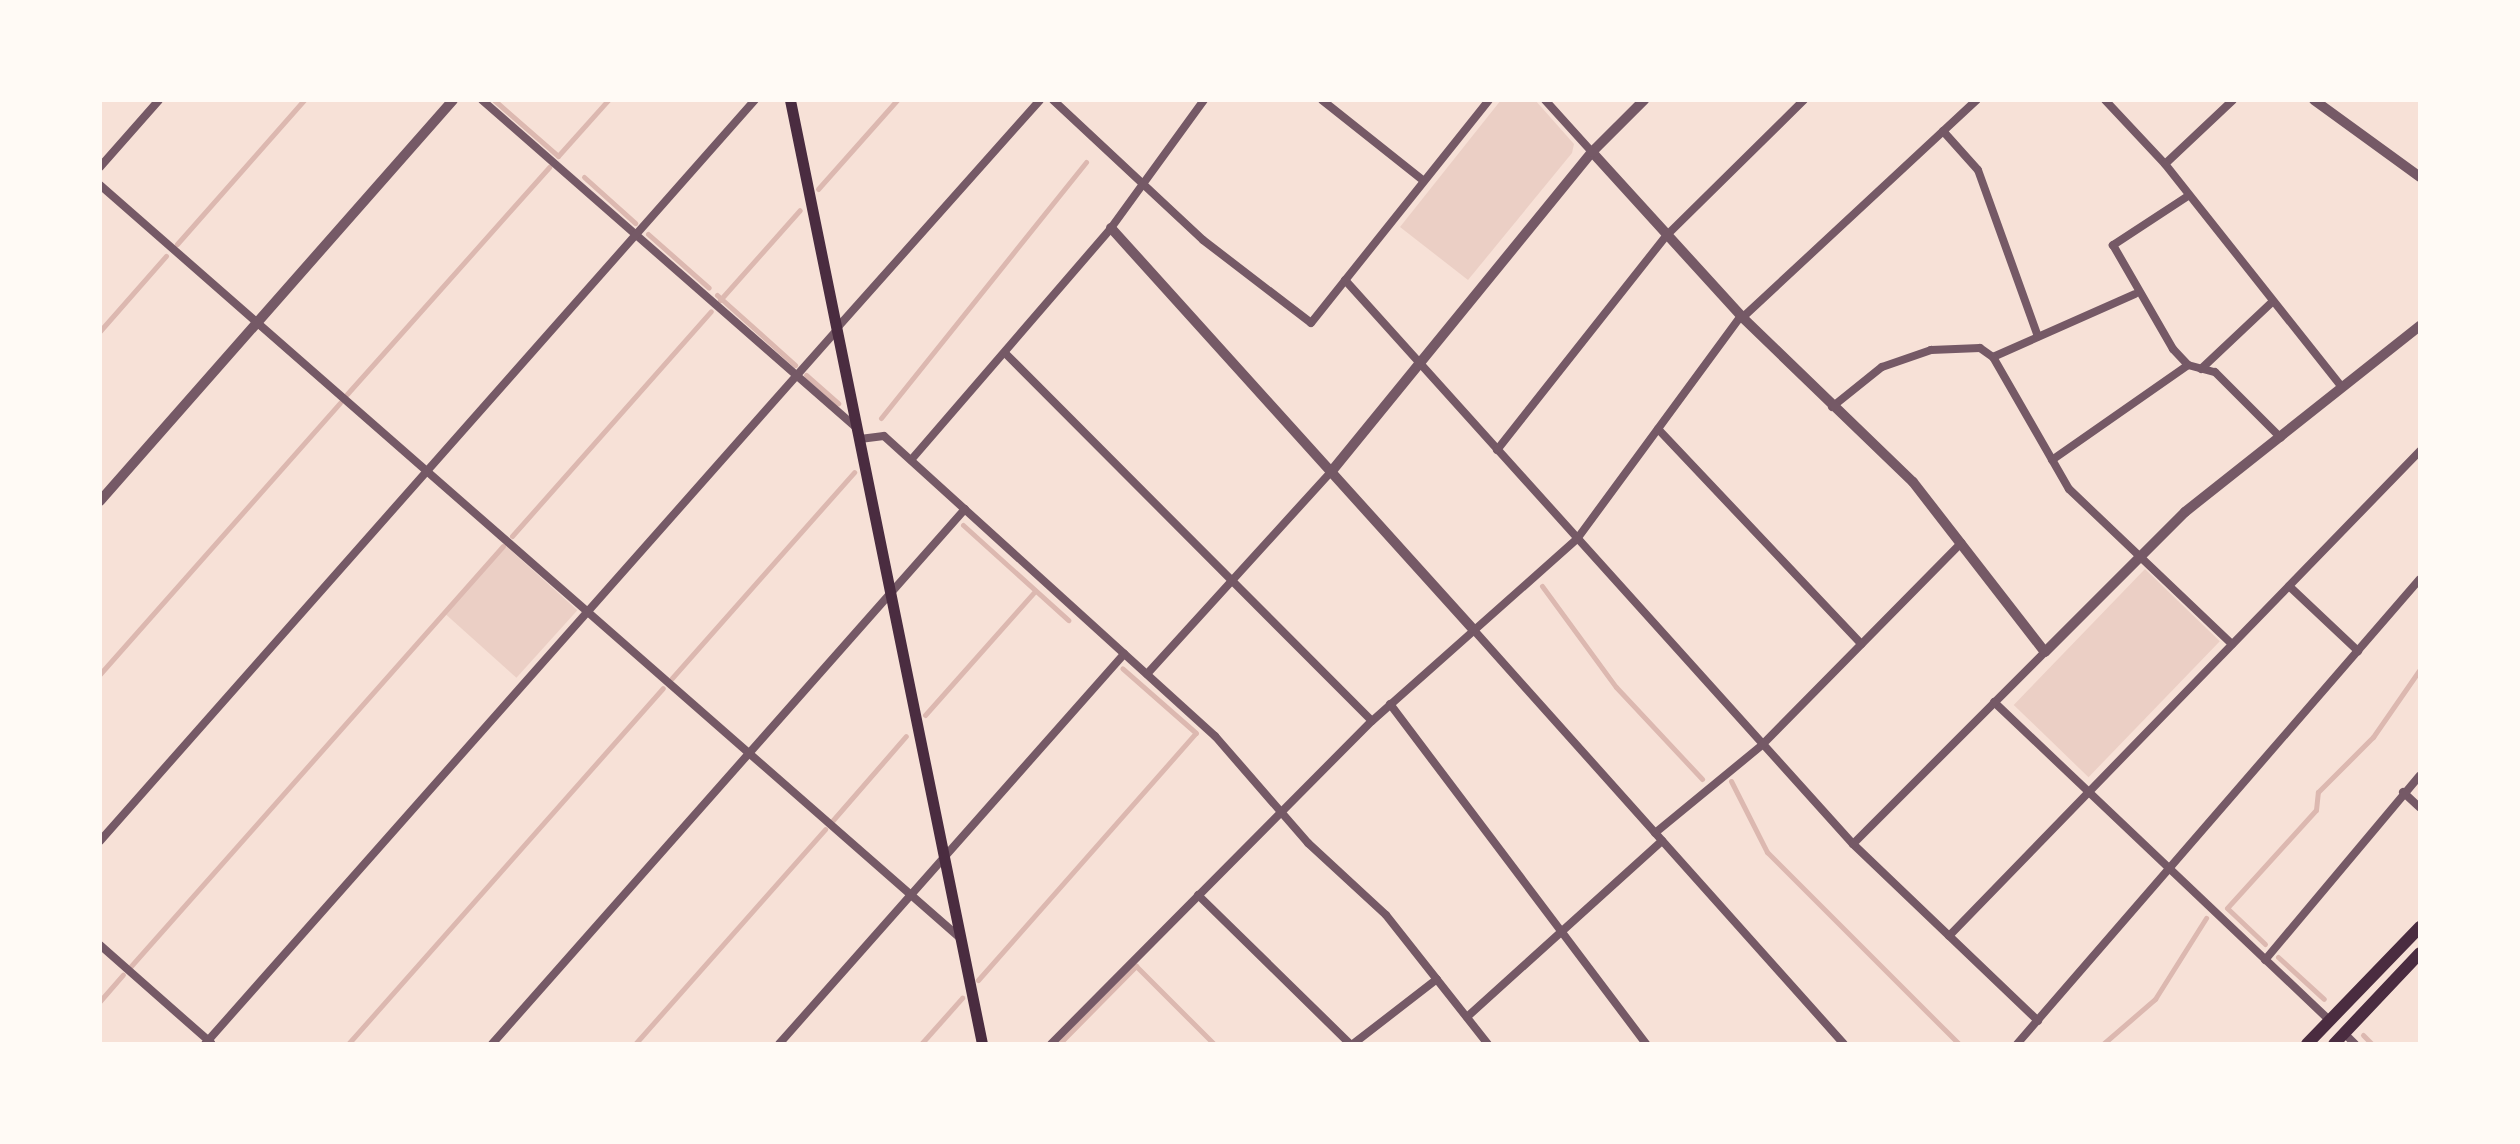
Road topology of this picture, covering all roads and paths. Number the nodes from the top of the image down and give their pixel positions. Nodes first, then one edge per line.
1 (159, 100) edge
2 (453, 100) edge
3 (482, 100) edge
4 (755, 100) edge
5 (790, 100) edge
6 (1040, 100) edge
7 (1053, 100) edge
8 (1204, 100) edge
9 (1322, 100) edge
10 (1489, 100) edge
11 (1545, 100) edge
12 (1644, 100) edge
13 (1804, 100) edge
14 (1977, 100) edge
15 (2105, 100) edge
16 (2233, 100) edge
17 (2314, 100) edge
18 (1943, 131) junction
19 (1592, 152) junction
20 (2165, 164) junction
21 (100, 167) edge
22 (2420, 177) edge
23 (1424, 181) junction
24 (1144, 183) junction
25 (100, 185) edge
26 (2188, 196) junction
27 (1111, 228) junction
28 (636, 235) junction
29 (1667, 235) junction
30 (1345, 280) junction
31 (2135, 294) junction
32 (2270, 304) junction
33 (1742, 317) junction
34 (258, 321) junction
35 (837, 329) junction
36 (2419, 329) edge
37 (2038, 337) junction
38 (1006, 354) junction
39 (1993, 357) junction
40 (1419, 363) junction
41 (2188, 365) junction
42 (2201, 369) junction
43 (797, 375) junction
44 (2342, 387) junction
45 (1832, 407) junction
46 (1658, 429) junction
47 (859, 434) junction
48 (2281, 438) junction
49 (1497, 450) junction
50 (2420, 451) edge
51 (911, 460) junction
52 (2052, 460) junction
53 (428, 471) junction
54 (1331, 472) junction
55 (100, 501) edge
56 (965, 509) junction
57 (1577, 539) junction
58 (1961, 543) junction
59 (2141, 555) junction
60 (1233, 578) junction
61 (2420, 579) edge
62 (2289, 586) junction
63 (891, 593) junction
64 (588, 611) junction
65 (1472, 628) junction
66 (1861, 644) junction
67 (2232, 644) junction
68 (2358, 651) junction
69 (2045, 652) junction
70 (1124, 654) junction
71 (1147, 674) junction
72 (1994, 702) junction
73 (1390, 704) junction
74 (1372, 721) junction
75 (1762, 745) junction
76 (749, 753) junction
77 (2420, 775) edge
78 (2088, 792) junction
79 (2403, 792) junction
80 (2420, 808) edge
81 (1280, 812) junction
82 (1659, 837) junction
83 (100, 841) edge
84 (1853, 844) junction
85 (944, 858) junction
86 (2169, 870) junction
87 (911, 895) junction
88 (1198, 895) junction
89 (2420, 927) edge
90 (1562, 932) junction
91 (1949, 936) junction
92 (961, 939) junction
93 (100, 945) edge
94 (2420, 953) edge
95 (2265, 960) junction
96 (1437, 979) junction
97 (1467, 1017) junction
98 (2329, 1020) junction
99 (2038, 1021) junction
100 (2344, 1033) junction
101 (208, 1043) edge
102 (492, 1044) edge
103 (779, 1044) edge
104 (982, 1044) edge
105 (1051, 1044) edge
106 (1351, 1044) edge
107 (1488, 1044) edge
108 (1646, 1044) edge
109 (1844, 1044) edge
110 (2017, 1044) edge
111 (2307, 1044) edge
112 (2334, 1044) edge
113 (2355, 1044) edge

1 - 21 street
2 - 34 street
3 - 28 street
4 - 28 street
5 - 35 main road
6 - 35 street
7 - 24 street
8 - 24 street
9 - 23 street
10 - 23 street
11 - 19 street
12 - 19 street
13 - 29 street
14 - 18 street
15 - 20 street
16 - 20 street
17 - 22 street
18 - 33 street
18 - 37 street
19 - 29 street
19 - 40 street
20 - 26 street
23 - 30 street
24 - 27 street
24 - 30 street
25 - 34 street
26 - 31 street
26 - 32 street
27 - 38 street
27 - 54 street
28 - 43 street
28 - 53 street
29 - 33 street
29 - 49 street
30 - 40 street
31 - 37 street
31 - 41 street
32 - 42 street
32 - 44 street
33 - 45 street
33 - 46 street
34 - 53 street
34 - 55 street
35 - 43 street
35 - 47 main road
36 - 44 street
37 - 39 street
38 - 51 street
38 - 60 street
39 - 45 street
39 - 52 street
40 - 49 street
40 - 54 street
41 - 42 street
41 - 52 street
42 - 48 street
43 - 47 street
43 - 64 street
44 - 48 street
45 - 58 street
46 - 57 street
46 - 66 street
47 - 51 street
47 - 63 main road
48 - 59 street
49 - 57 street
50 - 62 street
51 - 56 street
52 - 59 street
53 - 64 street
53 - 83 street
54 - 60 street
54 - 65 street
56 - 63 street
56 - 70 street
57 - 65 street
57 - 75 street
58 - 66 street
58 - 69 street
59 - 67 street
59 - 69 street
60 - 71 street
60 - 74 street
61 - 68 street
62 - 67 street
62 - 68 street
63 - 76 street
63 - 85 main road
64 - 76 street
64 - 101 street
65 - 73 street
65 - 82 street
66 - 75 street
67 - 78 street
68 - 86 street
69 - 72 street
70 - 71 street
70 - 85 street
71 - 81 street
72 - 78 street
72 - 84 street
73 - 74 street
73 - 90 street
74 - 81 street
75 - 82 street
75 - 84 street
76 - 87 street
76 - 102 street
77 - 79 street
78 - 86 street
78 - 91 street
79 - 80 street
79 - 95 street
81 - 88 street
81 - 96 street
82 - 90 street
82 - 109 street
84 - 91 street
85 - 87 street
85 - 92 main road
86 - 95 street
86 - 99 street
87 - 92 street
87 - 103 street
88 - 105 street
88 - 106 street
89 - 98 main road
90 - 97 street
90 - 108 street
91 - 99 street
92 - 104 main road
93 - 101 street
94 - 100 main road
95 - 98 street
96 - 97 street
96 - 106 street
97 - 107 street
98 - 111 main road
99 - 110 street
100 - 112 main road
100 - 113 street

